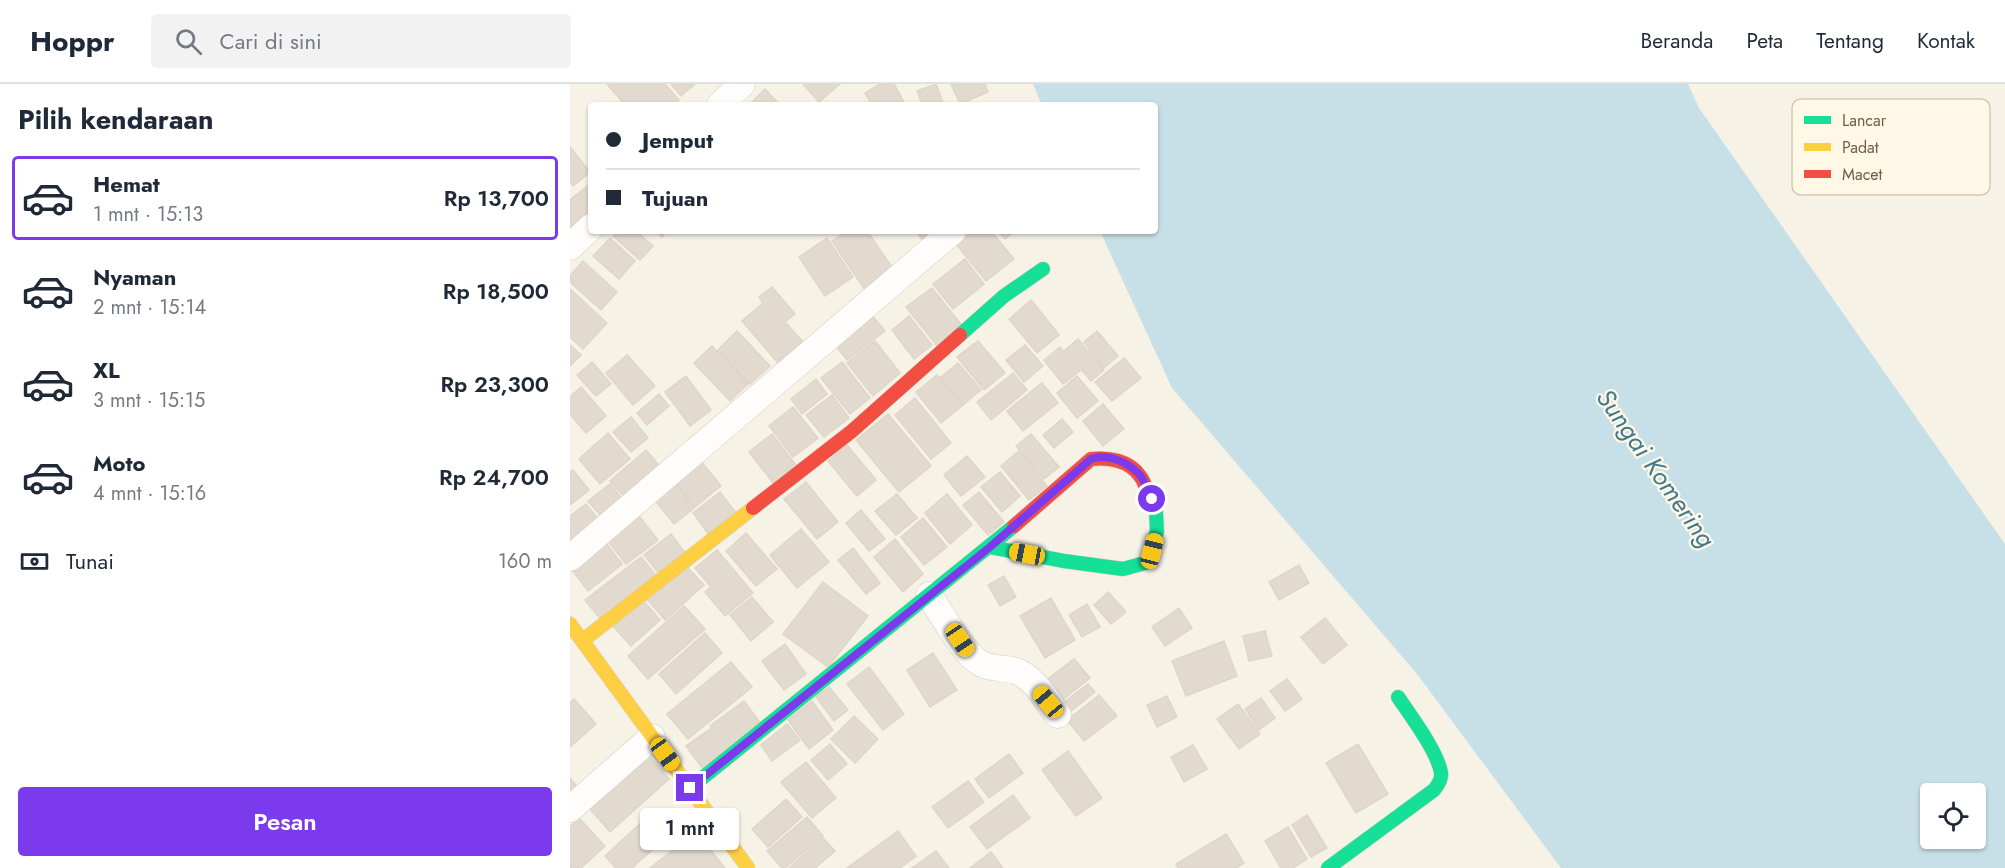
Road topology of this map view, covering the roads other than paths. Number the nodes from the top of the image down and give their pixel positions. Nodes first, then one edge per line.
1 (742, 84) edge
2 (723, 102) edge
3 (588, 230) edge
4 (949, 234) edge
5 (570, 247) edge
6 (1043, 269) dead end
7 (990, 547) junction
8 (570, 558) edge
9 (929, 595) junction
10 (570, 624) edge
11 (582, 641) junction
12 (1398, 697) dead end
13 (1059, 715) dead end
14 (652, 737) junction
15 (690, 788) junction
16 (570, 809) edge
17 (748, 868) edge
18 (1328, 868) edge

1 - 2 street
3 - 5 street
4 - 8 street
6 - 11 street
7 - 7 street
7 - 9 street
9 - 13 street
9 - 15 street
10 - 11 street
11 - 14 street
12 - 18 street
14 - 15 street
14 - 16 street
15 - 17 street

